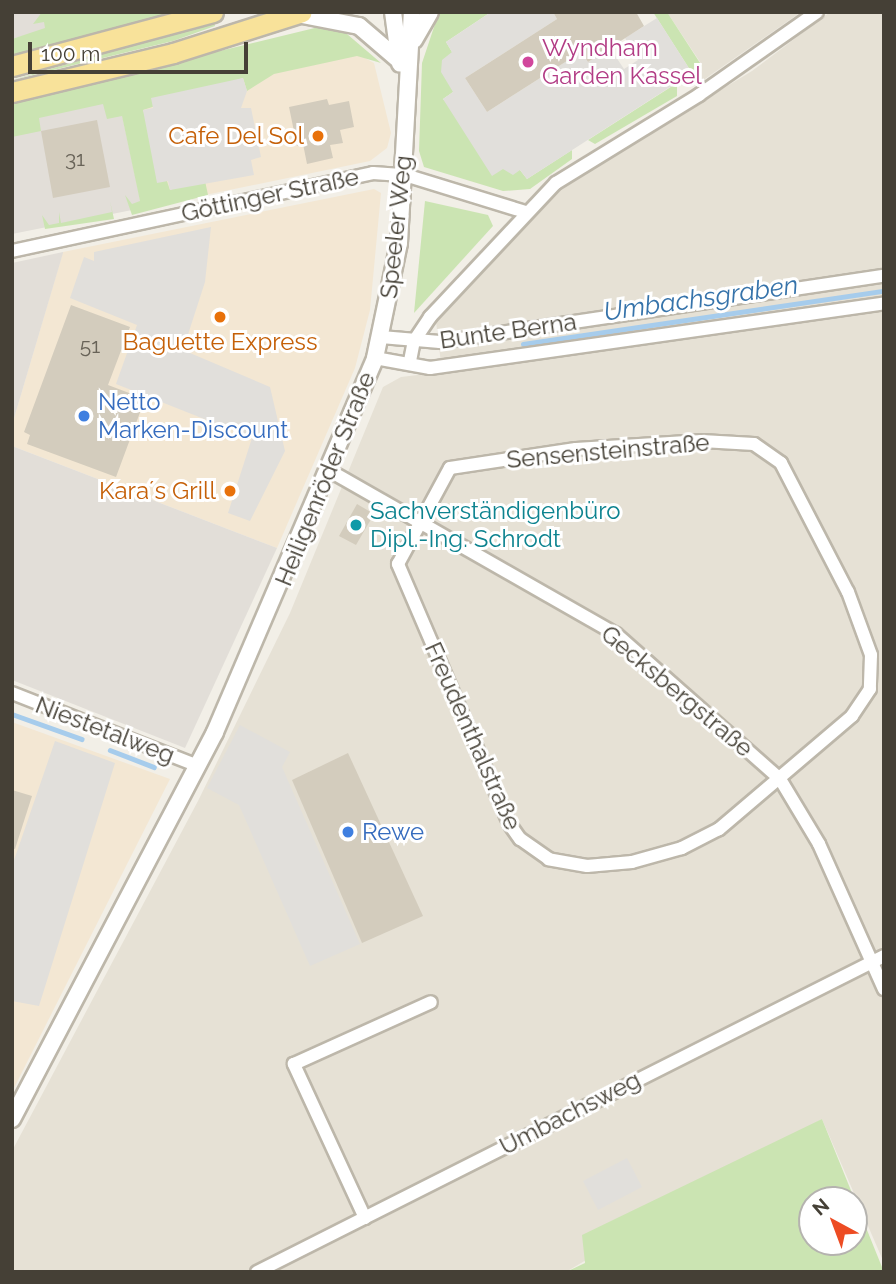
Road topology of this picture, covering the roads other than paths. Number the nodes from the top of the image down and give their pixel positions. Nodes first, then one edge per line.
1 (213, 12) edge
2 (393, 12) edge
3 (412, 12) edge
4 (430, 12) edge
5 (817, 12) edge
6 (299, 13) edge
7 (412, 42) junction
8 (400, 61) junction
9 (12, 66) edge
10 (12, 92) edge
11 (406, 94) junction
12 (405, 174) junction
13 (525, 212) junction
14 (12, 251) edge
15 (884, 276) edge
16 (884, 303) edge
17 (381, 337) junction
18 (414, 341) junction
19 (375, 358) junction
20 (410, 361) junction
21 (330, 471) junction
22 (420, 520) junction
23 (12, 693) edge
24 (198, 766) junction
25 (779, 779) junction
26 (878, 959) edge
27 (884, 989) edge
28 (431, 1002) dead end
29 (12, 1119) edge
30 (365, 1218) junction
31 (257, 1272) edge

1 - 9 main road
2 - 8 street, Speeler Weg
3 - 7 street, Speeler Weg
4 - 7 street
5 - 13 street, Heiligenröder Straße
6 - 8 street
6 - 10 main road
7 - 11 street, Speeler Weg
8 - 11 street, Speeler Weg
11 - 12 street, Speeler Weg
12 - 13 street, Göttinger Straße
12 - 14 street, Göttinger Straße
12 - 17 street, Speeler Weg
13 - 18 street, Heiligenröder Straße
15 - 18 street, Bunte Berna
16 - 20 street, Bunte Berna
17 - 18 street, Bunte Berna
17 - 19 street, Speeler Weg
18 - 20 street, Heiligenröder Straße
19 - 20 street, Heiligenröder Straße
19 - 21 street, Heiligenröder Straße
21 - 22 street, Gecksbergstraße
21 - 24 street, Heiligenröder Straße
22 - 25 street, Gecksbergstraße
22 - 25 street, Freudenthalstraße
22 - 25 street, Sensensteinstraße
23 - 24 street, Niestetalweg
24 - 29 street, Heiligenröder Straße
25 - 26 street, Gecksbergstraße
26 - 27 street, Gecksbergstraße
26 - 30 street, Umbachsweg
28 - 30 street
30 - 31 street, Umbachsweg

